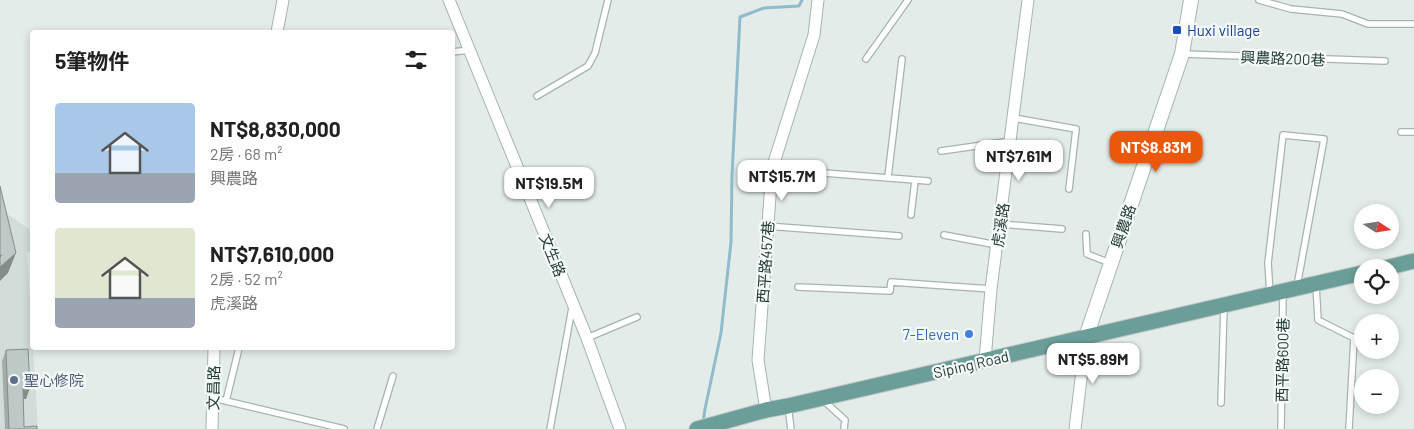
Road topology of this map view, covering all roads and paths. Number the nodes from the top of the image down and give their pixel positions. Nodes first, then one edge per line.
1 (283, 0) edge
2 (449, 0) edge
3 (608, 0) edge
4 (818, 0) edge
5 (908, 0) edge
6 (1028, 0) edge
7 (1191, 0) edge
8 (1259, 0) edge
9 (1414, 24) edge
10 (277, 30) edge
11 (470, 50) junction
12 (455, 52) edge
13 (1182, 54) junction
14 (866, 59) dead end
15 (902, 59) dead end
16 (1385, 61) dead end
17 (537, 96) dead end
18 (1014, 118) junction
19 (1401, 132) dead end
20 (1414, 132) edge
21 (1011, 141) junction
22 (941, 151) dead end
23 (772, 169) junction
24 (888, 177) junction
25 (914, 180) junction
26 (928, 181) dead end
27 (1069, 188) dead end
28 (911, 215) dead end
29 (1000, 224) junction
30 (767, 226) junction
31 (1062, 229) dead end
32 (1086, 234) dead end
33 (944, 235) dead end
34 (899, 236) dead end
35 (997, 245) junction
36 (1414, 261) edge
37 (1110, 263) junction
38 (1399, 265) edge
39 (1354, 275) edge
40 (1316, 283) junction
41 (798, 287) dead end
42 (991, 289) junction
43 (1283, 291) junction
44 (573, 304) junction
45 (1224, 305) junction
46 (637, 317) dead end
47 (1086, 337) junction
48 (587, 338) junction
49 (214, 350) edge
50 (239, 350) edge
51 (985, 360) junction
52 (393, 376) dead end
53 (213, 398) junction
54 (822, 398) junction
55 (226, 401) junction
56 (1221, 403) dead end
57 (788, 406) junction
58 (766, 410) junction
59 (714, 427) edge
60 (212, 429) edge
61 (344, 429) edge
62 (377, 429) edge
63 (550, 429) edge
64 (620, 429) edge
65 (697, 429) edge
66 (791, 429) edge
67 (844, 429) edge
68 (1075, 429) edge
69 (1281, 429) edge
70 (1349, 429) edge

1 - 10 street
2 - 11 street, 文生路
3 - 17 lane
4 - 23 street, 西平路457巷
5 - 14 lane
6 - 18 street, 虎溪路
7 - 13 street, 興農路
8 - 9 lane
11 - 12 lane
11 - 44 street, 文生路
13 - 16 lane, 興農路200巷
13 - 37 street, 興農路
15 - 24 lane
18 - 21 street, 虎溪路
18 - 27 lane
19 - 20 lane
21 - 22 lane
21 - 29 street, 虎溪路
23 - 24 lane
23 - 30 street, 西平路457巷
24 - 25 lane
25 - 26 lane
25 - 28 lane
29 - 31 lane
29 - 35 street, 虎溪路
30 - 34 lane
30 - 58 street, 西平路457巷
32 - 37 lane
33 - 35 lane
35 - 42 street, 虎溪路
36 - 38 main road
37 - 47 street, 興農路
39 - 40 main road, Siping Road
40 - 43 main road, Siping Road
40 - 70 lane
41 - 42 lane
42 - 51 street, 虎溪路
43 - 43 lane
43 - 45 main road, Siping Road
43 - 69 lane, 西平路600巷
44 - 48 street, 文生路
44 - 63 lane
45 - 47 main road, Siping Road
45 - 56 lane
46 - 48 lane
47 - 51 main road, Siping Road
47 - 68 street
48 - 64 street, 文生路
49 - 53 street, 文昌路
50 - 55 lane
51 - 54 main road, Siping Road
52 - 62 lane
53 - 55 lane
53 - 60 street, 文昌路
54 - 57 main road, Siping Road
54 - 67 lane
55 - 61 lane
57 - 58 main road, Siping Road
57 - 66 lane
58 - 59 main road, Siping Road
59 - 65 main road, Siping Road

